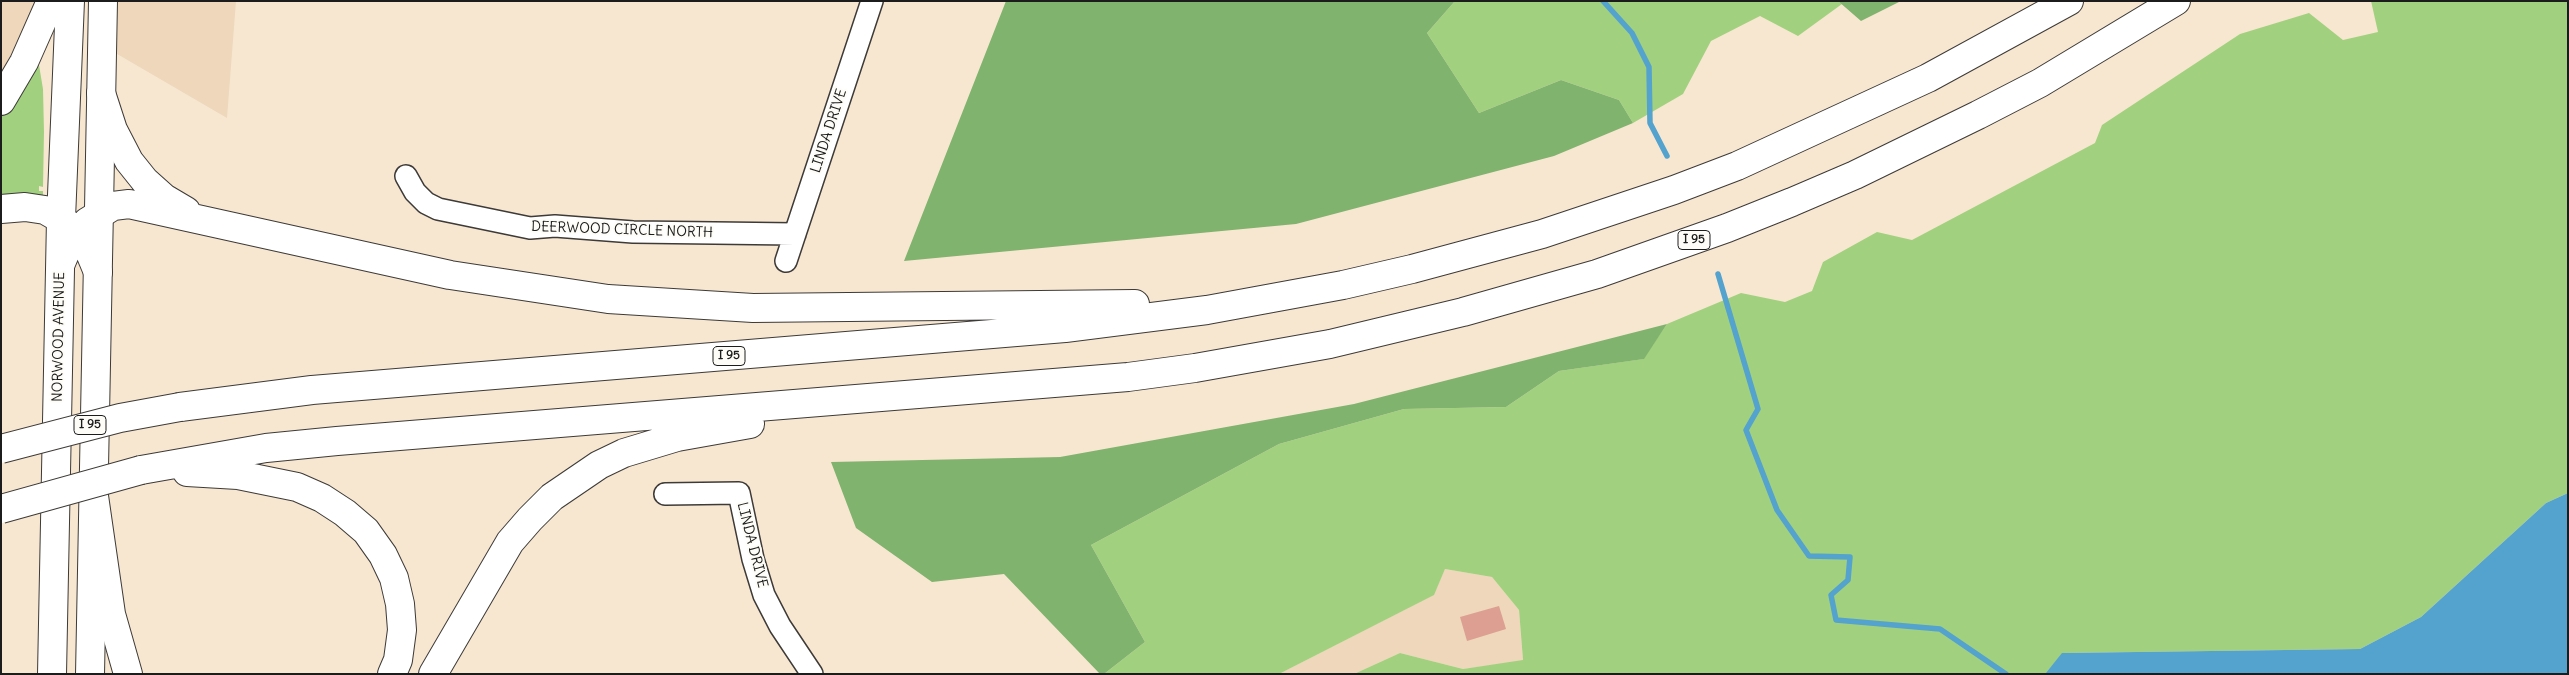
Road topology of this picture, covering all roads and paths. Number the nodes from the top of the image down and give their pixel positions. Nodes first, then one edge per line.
1 (52, 1) edge
2 (70, 1) edge
3 (103, 1) edge
4 (872, 1) edge
5 (2069, 1) edge
6 (2176, 1) edge
7 (101, 93) junction
8 (1, 101) edge
9 (406, 176) dead end
10 (1, 209) edge
11 (98, 214) junction
12 (198, 218) junction
13 (69, 225) junction
14 (795, 234) junction
15 (786, 261) dead end
16 (98, 272) junction
17 (1276, 299) junction
18 (896, 397) junction
19 (1, 449) edge
20 (180, 467) junction
21 (665, 494) dead end
22 (94, 496) junction
23 (1, 509) edge
24 (52, 674) edge
25 (90, 674) edge
26 (128, 674) edge
27 (392, 674) edge
28 (433, 674) edge
29 (812, 674) edge

1 - 8 main road
2 - 13 main road
3 - 7 main road
4 - 14 street, LINDA DRIVE
5 - 17 main road, I 95
6 - 18 main road, I 95
7 - 11 main road
7 - 12 main road
9 - 14 street, DEERWOOD CIRCLE NORTH
10 - 13 main road
11 - 12 main road
11 - 13 main road
11 - 16 main road
12 - 17 main road
13 - 16 main road
13 - 24 main road, NORWOOD AVENUE
14 - 15 street, LINDA DRIVE
16 - 22 main road
17 - 19 main road, I 95, bridge
18 - 20 main road, I 95
18 - 28 main road
20 - 23 main road, I 95, bridge
20 - 27 main road
21 - 29 street, LINDA DRIVE
22 - 25 main road
22 - 26 main road

